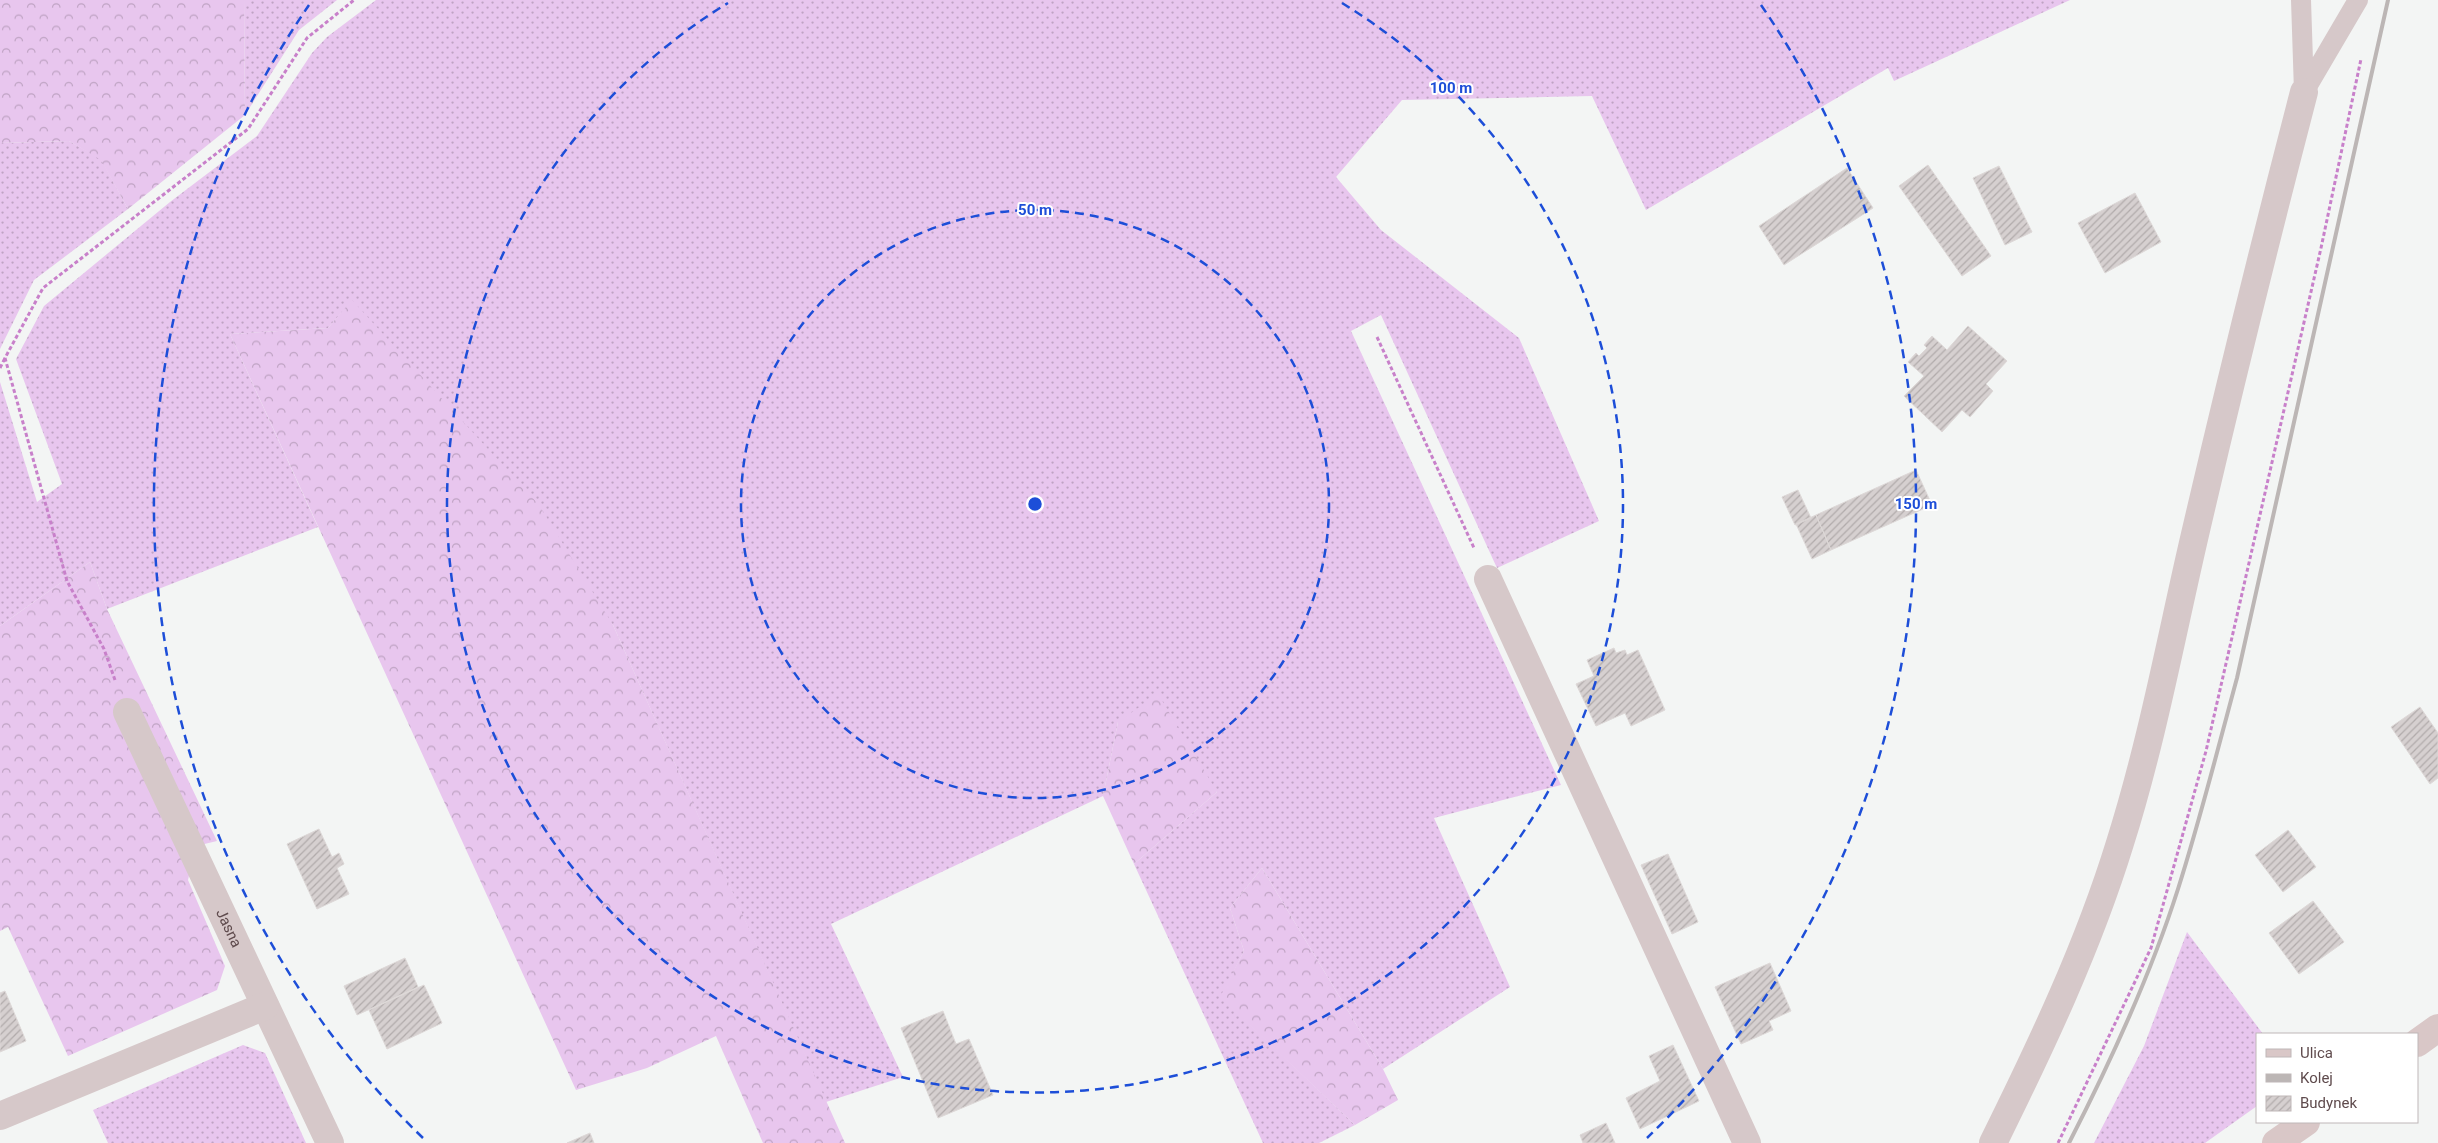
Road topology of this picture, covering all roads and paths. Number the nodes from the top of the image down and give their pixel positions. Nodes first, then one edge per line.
1 (354, 0) edge
2 (2301, 0) edge
3 (2358, 0) edge
4 (2361, 57) dead end
5 (2304, 92) junction
6 (1377, 337) dead end
7 (5, 358) junction
8 (0, 368) edge
9 (1488, 579) joint
10 (104, 650) dead end
11 (127, 712) dead end
12 (265, 1006) junction
13 (2438, 1028) edge
14 (2418, 1042) edge
15 (0, 1116) edge
16 (2305, 1123) edge
17 (330, 1143) edge
18 (1747, 1143) edge
19 (1993, 1143) edge
20 (2058, 1143) edge
21 (2276, 1143) edge

1 - 7 path
2 - 5 lane
3 - 5 lane
4 - 20 path
5 - 19 street
6 - 9 path
7 - 8 path
7 - 10 path
9 - 18 street
11 - 12 street, Jasna
12 - 15 street
12 - 17 street, Jasna
13 - 14 main road
16 - 21 main road

